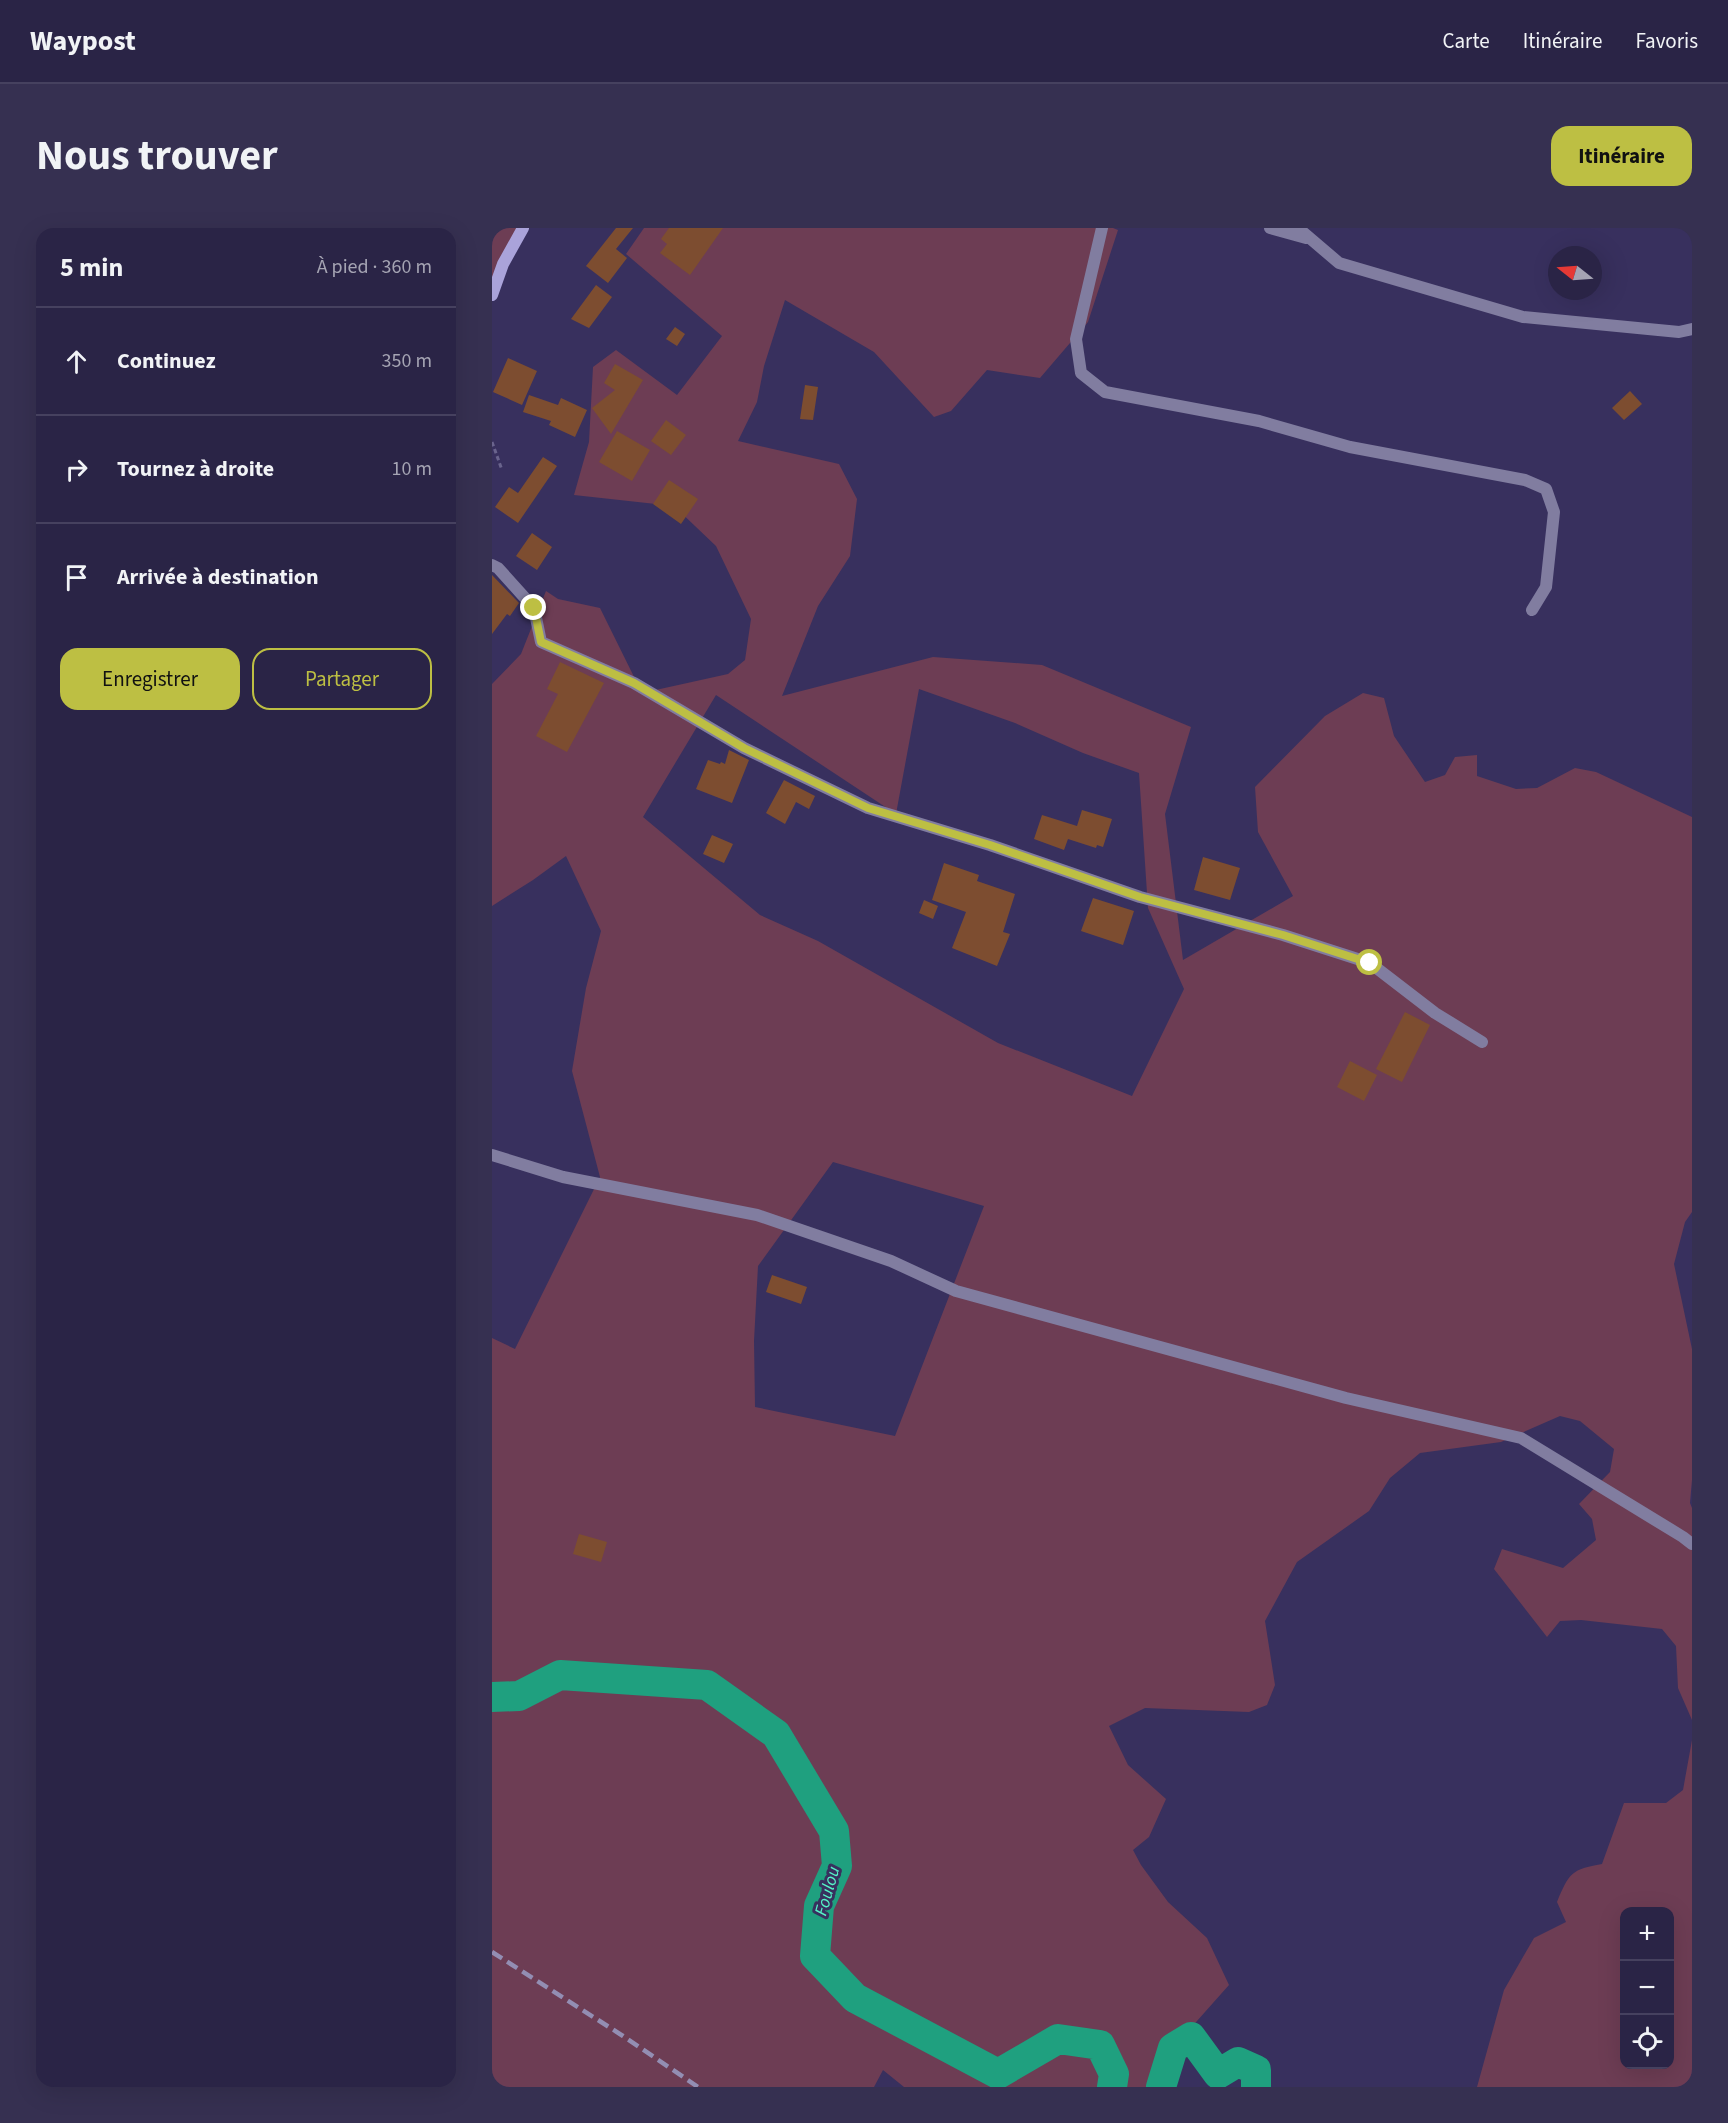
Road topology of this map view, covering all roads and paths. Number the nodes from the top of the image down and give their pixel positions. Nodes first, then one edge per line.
1 (523, 228) edge
2 (1102, 228) edge
3 (1270, 228) edge
4 (1298, 228) edge
5 (1310, 239) junction
6 (492, 295) edge
7 (1692, 329) edge
8 (492, 442) edge
9 (502, 470) dead end
10 (492, 565) edge
11 (1532, 610) dead end
12 (1482, 1042) dead end
13 (492, 1155) edge
14 (1692, 1545) edge

1 - 6 street
2 - 11 street
3 - 5 street
4 - 5 street
5 - 7 street
8 - 9 path
10 - 12 street
13 - 14 street

